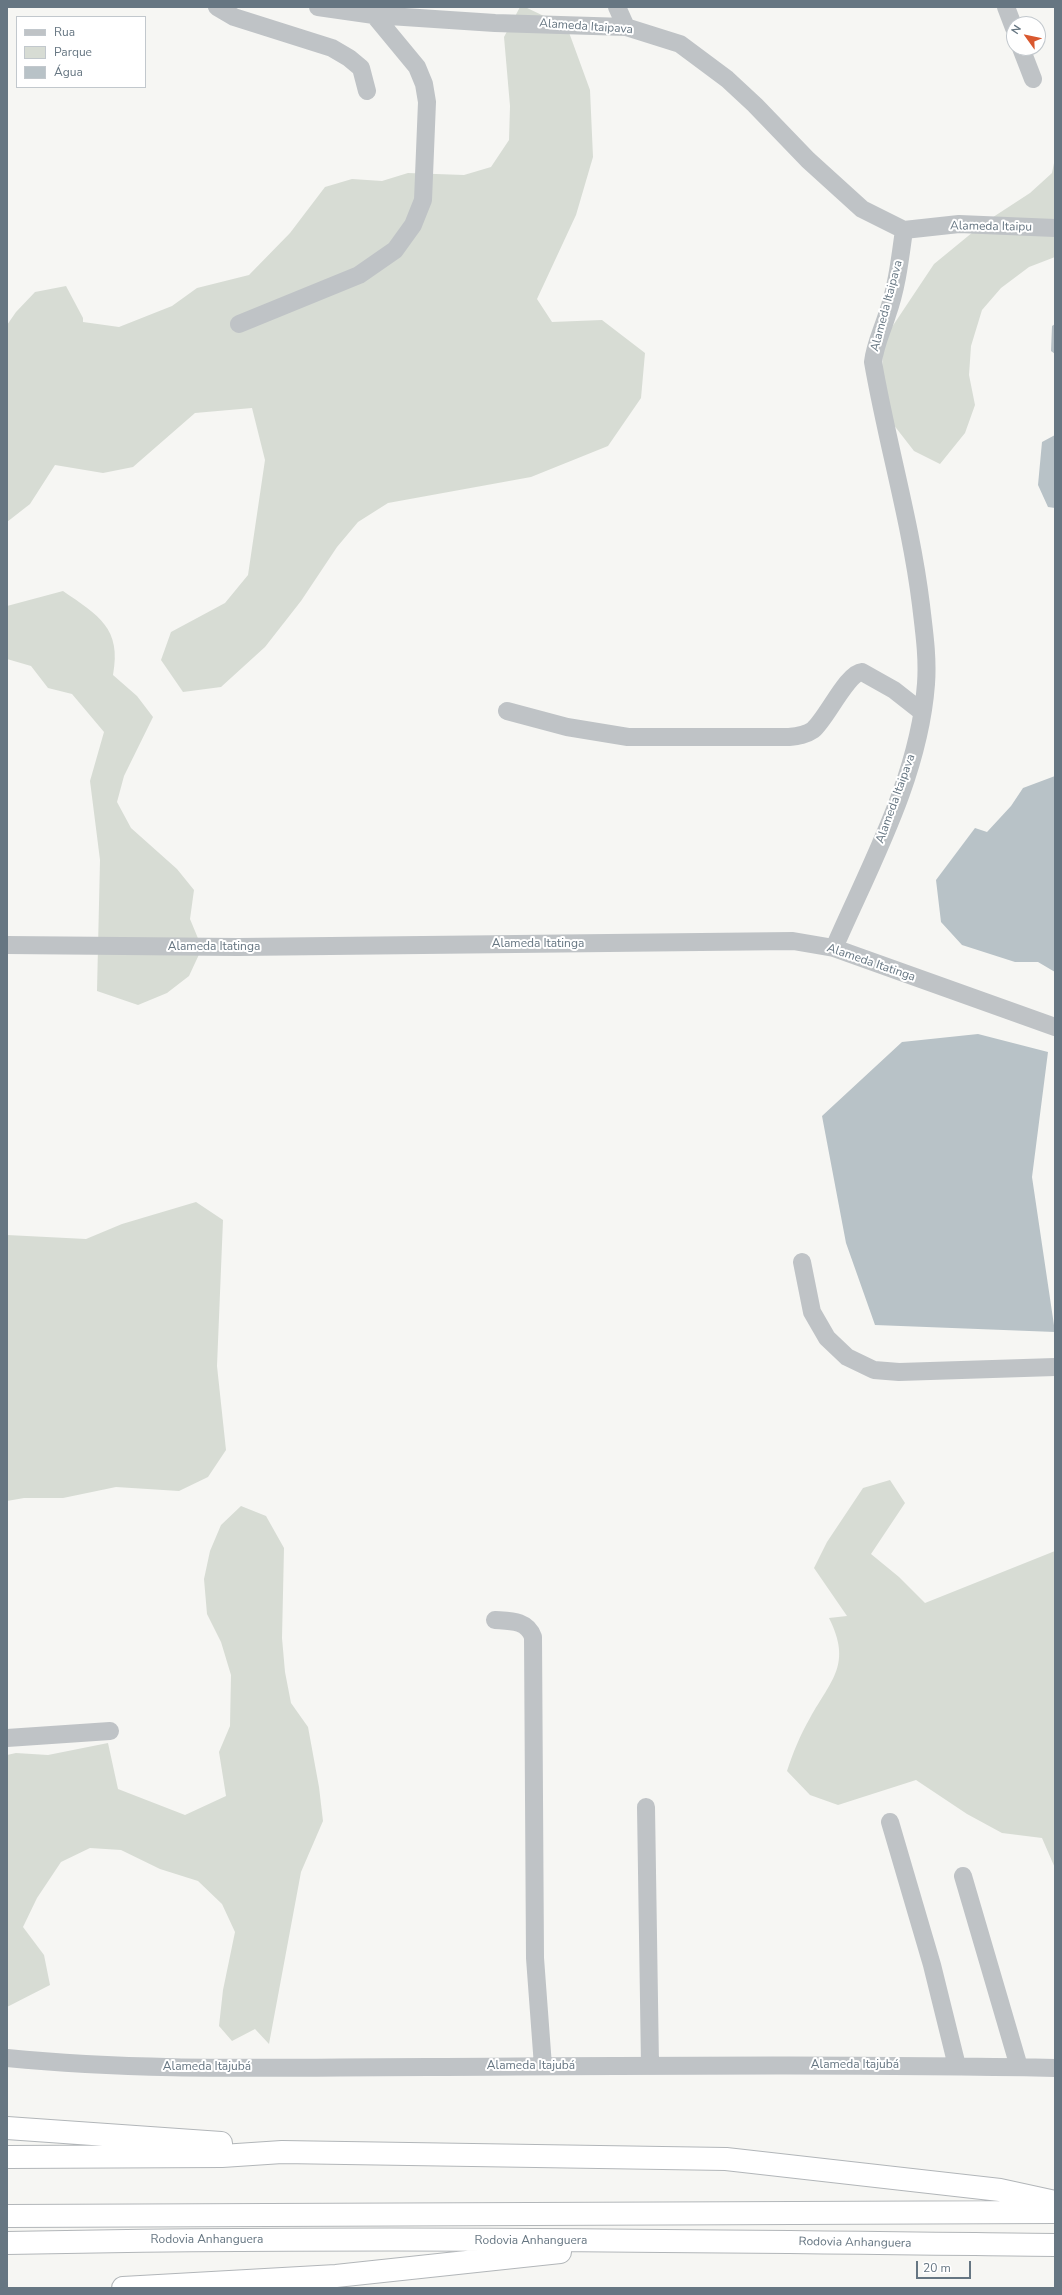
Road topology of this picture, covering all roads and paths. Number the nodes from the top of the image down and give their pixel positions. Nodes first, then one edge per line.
1 (217, 7) edge
2 (318, 7) edge
3 (617, 7) edge
4 (374, 15) junction
5 (626, 27) junction
6 (1024, 56) edge
7 (1033, 79) dead end
8 (367, 91) dead end
9 (1055, 228) edge
10 (904, 230) junction
11 (239, 324) dead end
12 (507, 711) dead end
13 (922, 712) junction
14 (7, 945) edge
15 (834, 948) junction
16 (1055, 1027) edge
17 (802, 1262) dead end
18 (1055, 1367) edge
19 (495, 1620) dead end
20 (110, 1731) dead end
21 (7, 1738) edge
22 (646, 1807) dead end
23 (890, 1822) dead end
24 (963, 1876) dead end
25 (7, 2058) edge
26 (543, 2066) junction
27 (650, 2066) junction
28 (957, 2066) junction
29 (1019, 2067) junction
30 (1055, 2068) edge
31 (7, 2128) edge
32 (282, 2152) junction
33 (7, 2157) edge
34 (1055, 2202) edge
35 (1055, 2212) edge
36 (7, 2216) edge
37 (655, 2241) junction
38 (7, 2243) edge
39 (1055, 2245) edge
40 (142, 2287) edge
41 (123, 2288) edge

1 - 8 street
2 - 4 street, Alameda Itaipava
3 - 5 street
4 - 5 street, Alameda Itaipava
4 - 11 street
5 - 10 street, Alameda Itaipava
6 - 7 street
9 - 10 street, Alameda Itaipu
10 - 13 street, Alameda Itaipava
12 - 13 street
13 - 15 street, Alameda Itaipava
14 - 15 street, Alameda Itatinga
15 - 16 street, Alameda Itatinga
17 - 18 street
19 - 26 street
20 - 21 street
22 - 27 street
23 - 28 street
24 - 29 street
25 - 26 street, Alameda Itajubá
26 - 27 street, Alameda Itajubá
27 - 28 street, Alameda Itajubá
28 - 29 street, Alameda Itajubá
29 - 30 street, Alameda Itajubá
31 - 32 highway
32 - 33 highway
32 - 34 highway
35 - 36 highway, Rodovia Anhanguera
37 - 38 highway, Rodovia Anhanguera
37 - 39 highway, Rodovia Anhanguera
37 - 40 highway
40 - 41 highway

